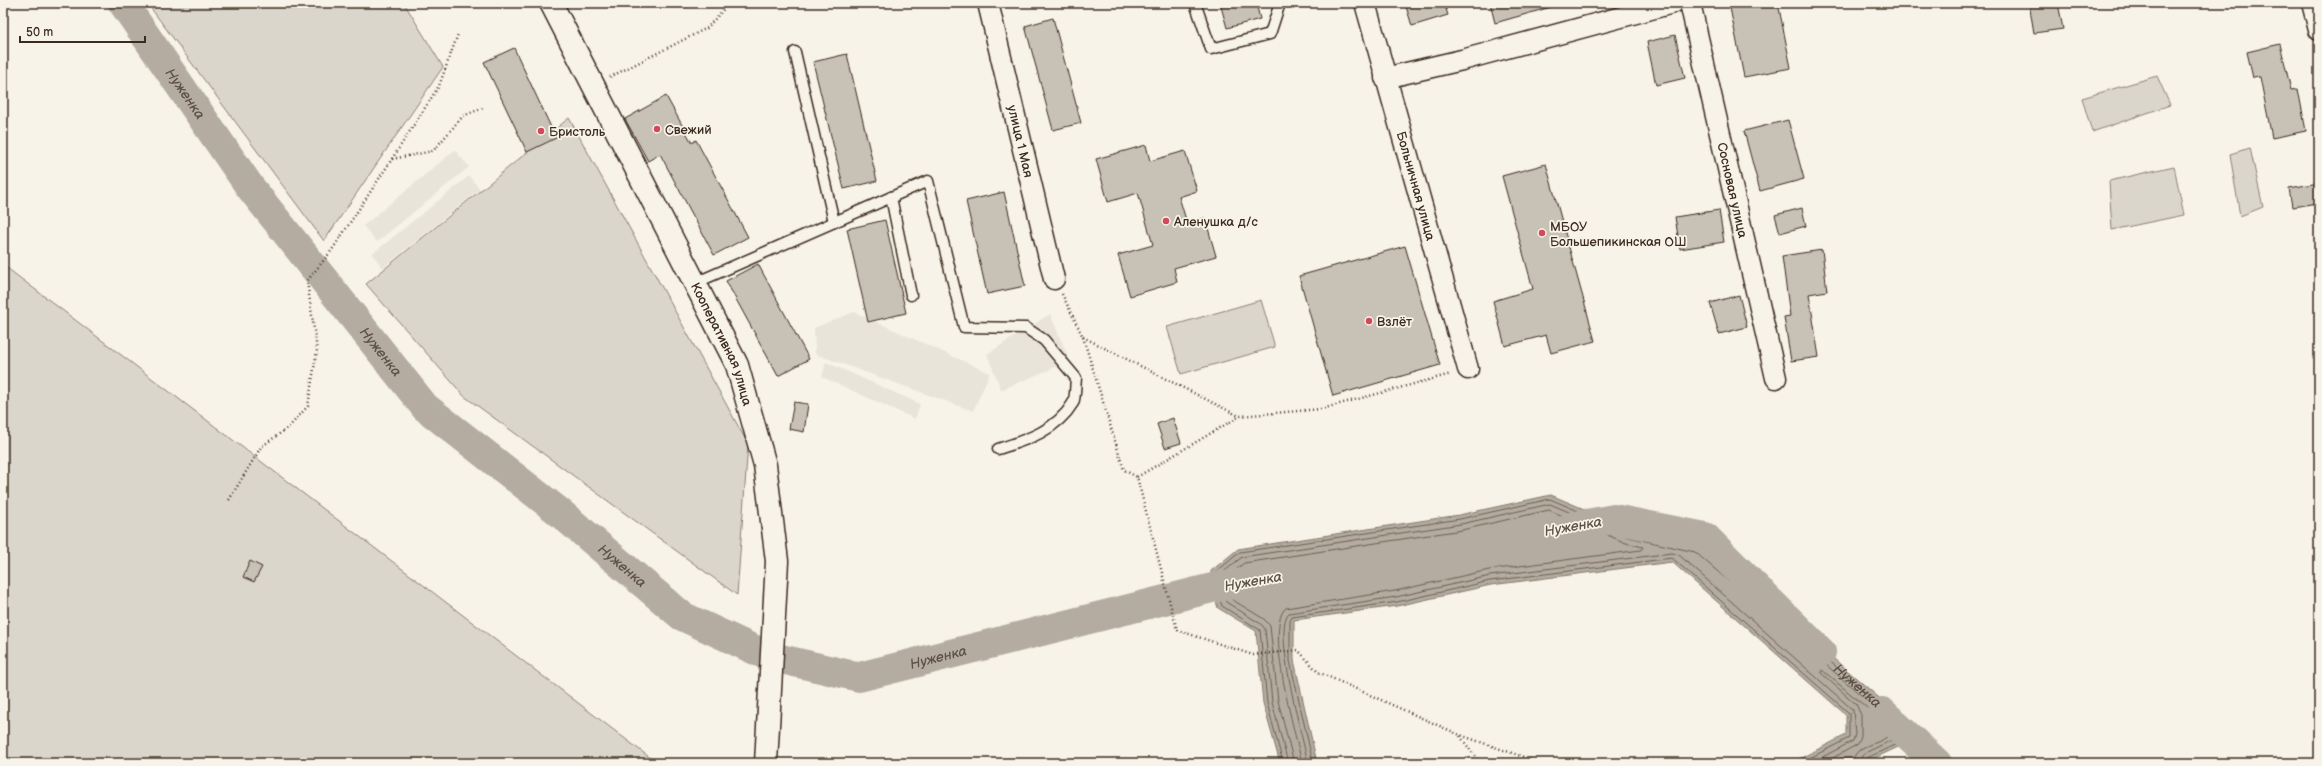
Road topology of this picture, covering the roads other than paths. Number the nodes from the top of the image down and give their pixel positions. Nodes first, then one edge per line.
1 (551, 3) edge
2 (988, 3) edge
3 (1195, 3) edge
4 (1280, 3) edge
5 (1365, 3) edge
6 (1673, 3) edge
7 (1690, 3) edge
8 (2312, 3) edge
9 (2319, 30) edge
10 (795, 52) dead end
11 (1385, 78) junction
12 (891, 197) junction
13 (834, 222) junction
14 (1054, 279) road end
15 (695, 283) junction
16 (911, 295) dead end
17 (1468, 370) road end
18 (1776, 378) dead end
19 (998, 449) dead end
20 (766, 763) edge

1 - 15 street, Кооперативная улица
2 - 14 street, улица 1 Мая
3 - 4 lane
5 - 11 street, Больничная улица
6 - 11 street
7 - 18 street, Сосновая улица
8 - 9 street
10 - 13 lane
11 - 17 street, Больничная улица
12 - 13 lane
12 - 16 lane
12 - 19 lane
13 - 15 lane
15 - 20 street, Кооперативная улица

